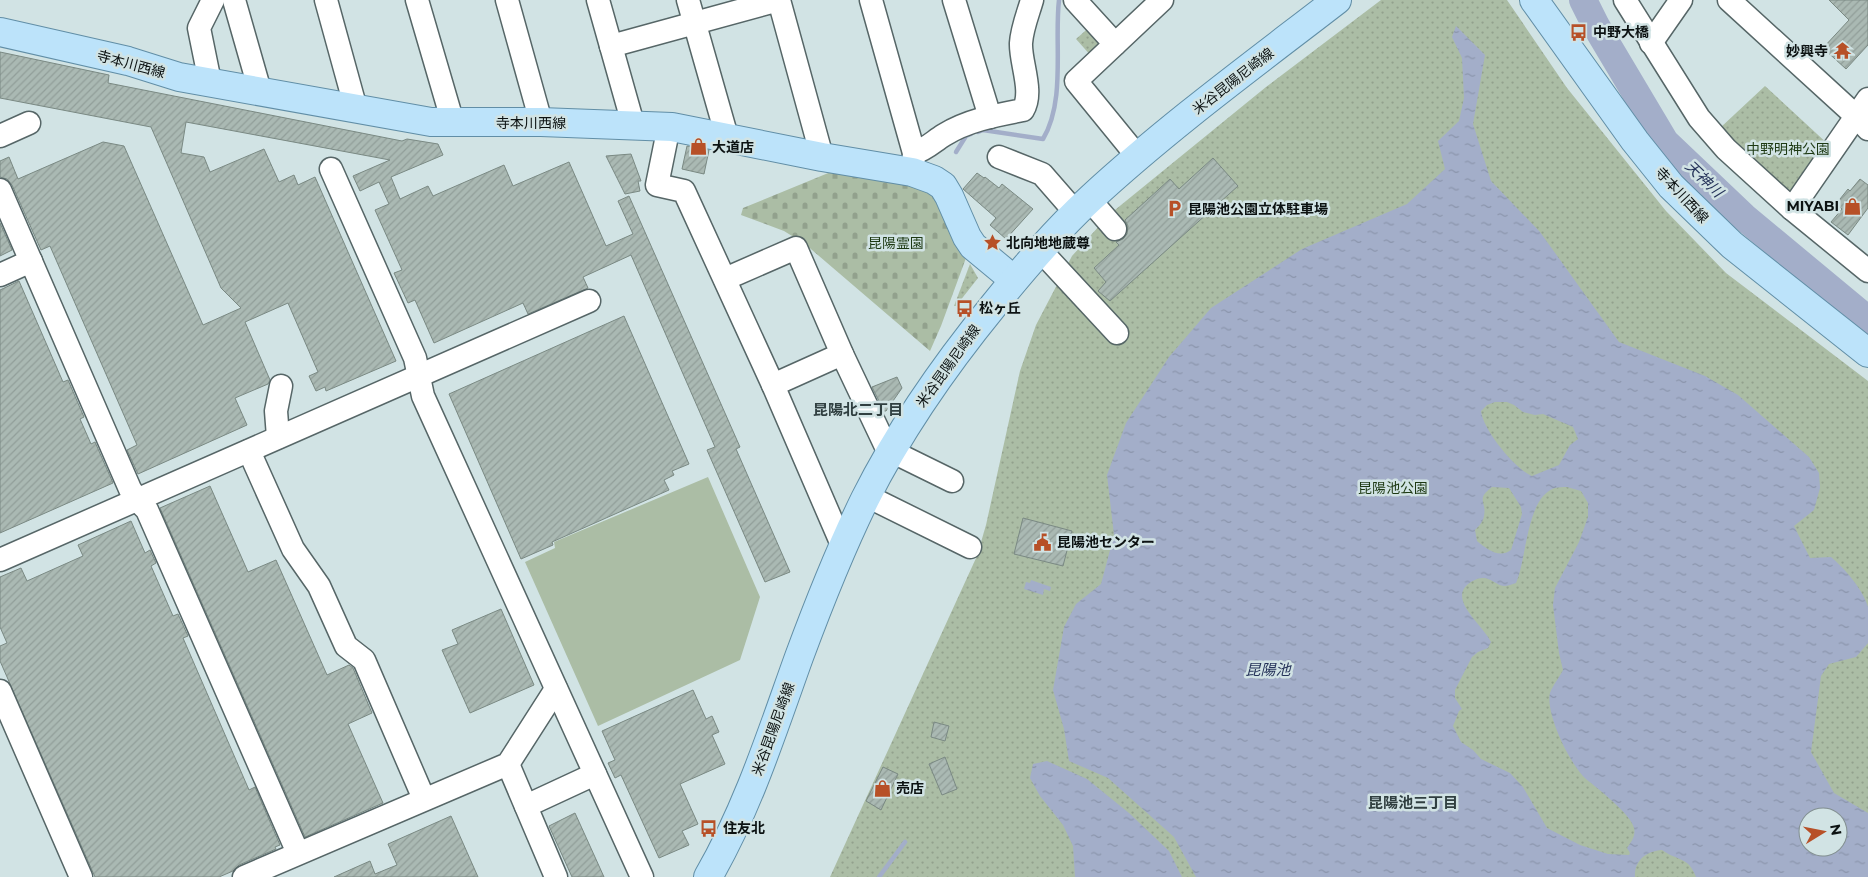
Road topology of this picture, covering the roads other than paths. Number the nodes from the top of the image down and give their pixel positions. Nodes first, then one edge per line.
1 (213, 0) edge
2 (234, 0) edge
3 (326, 0) edge
4 (417, 0) edge
5 (507, 0) edge
6 (598, 0) edge
7 (688, 0) edge
8 (871, 0) edge
9 (954, 0) edge
10 (1032, 0) edge
11 (1075, 0) edge
12 (1162, 0) edge
13 (1337, 0) edge
14 (1534, 0) edge
15 (1625, 0) edge
16 (1682, 0) edge
17 (1743, 4) edge
18 (695, 23) junction
19 (0, 32) edge
20 (1651, 43) junction
21 (1115, 44) junction
22 (611, 46) junction
23 (210, 82) junction
24 (260, 91) junction
25 (356, 109) junction
26 (1864, 114) edge
27 (990, 117) junction
28 (541, 122) junction
29 (29, 123) dead end
30 (453, 123) junction
31 (633, 124) junction
32 (669, 126) junction
33 (0, 136) edge
34 (727, 137) junction
35 (822, 157) junction
36 (999, 157) dead end
37 (1138, 157) junction
38 (913, 163) junction
39 (330, 169) dead end
40 (0, 190) edge
41 (1083, 206) junction
42 (1792, 209) junction
43 (1115, 229) dead end
44 (1040, 250) junction
45 (31, 261) junction
46 (1868, 271) edge
47 (0, 275) edge
48 (725, 279) junction
49 (1014, 280) junction
50 (589, 301) dead end
51 (1117, 333) dead end
52 (1868, 353) edge
53 (842, 354) junction
54 (418, 376) junction
55 (773, 385) junction
56 (281, 386) dead end
57 (278, 438) junction
58 (249, 451) junction
59 (890, 452) junction
60 (952, 481) dead end
61 (867, 496) junction
62 (137, 500) junction
63 (843, 547) junction
64 (970, 547) dead end
65 (0, 560) edge
66 (556, 689) junction
67 (0, 691) edge
68 (508, 764) junction
69 (595, 774) junction
70 (424, 799) junction
71 (526, 806) junction
72 (298, 853) junction
73 (81, 877) edge
74 (244, 877) edge
75 (556, 877) edge
76 (642, 877) edge
77 (708, 877) edge

1 - 23 street
2 - 24 street
3 - 25 street
4 - 30 street
5 - 28 street
6 - 22 street
7 - 18 street
8 - 38 street
9 - 27 street
10 - 27 street
11 - 21 street
12 - 21 street
13 - 37 main road, 米谷昆陽尼崎線
14 - 52 main road, 寺本川西線
15 - 20 street
16 - 20 street
17 - 26 street
18 - 22 street
18 - 34 street
18 - 35 street
19 - 23 main road, 寺本川西線
20 - 42 street
21 - 37 street
22 - 31 street
23 - 24 main road, 寺本川西線
24 - 25 main road, 寺本川西線
25 - 30 main road, 寺本川西線
26 - 42 street
27 - 38 street
28 - 30 main road, 寺本川西線
28 - 31 main road, 寺本川西線
29 - 33 street
31 - 32 main road, 寺本川西線
32 - 34 main road, 寺本川西線
32 - 48 street
34 - 35 main road, 寺本川西線
35 - 38 main road, 寺本川西線
36 - 41 street
37 - 41 main road, 米谷昆陽尼崎線
38 - 49 main road, 寺本川西線
39 - 54 street
40 - 45 street
41 - 43 street
41 - 44 main road, 米谷昆陽尼崎線
42 - 46 street
44 - 49 main road, 米谷昆陽尼崎線
44 - 51 street
45 - 47 street
45 - 62 street
48 - 53 street
48 - 55 street
49 - 59 main road, 米谷昆陽尼崎線
50 - 54 street
53 - 55 street
53 - 59 street
54 - 57 street
54 - 66 street
55 - 63 street
56 - 57 street
57 - 58 street
58 - 62 street
58 - 70 street
59 - 60 street
59 - 61 main road, 米谷昆陽尼崎線
61 - 63 main road, 米谷昆陽尼崎線
61 - 64 street
62 - 65 street
62 - 72 street
63 - 77 main road, 米谷昆陽尼崎線
66 - 68 street
66 - 69 street
67 - 73 street
68 - 70 street
68 - 71 street
69 - 71 street
69 - 76 street
70 - 72 street
71 - 75 street
72 - 74 street

